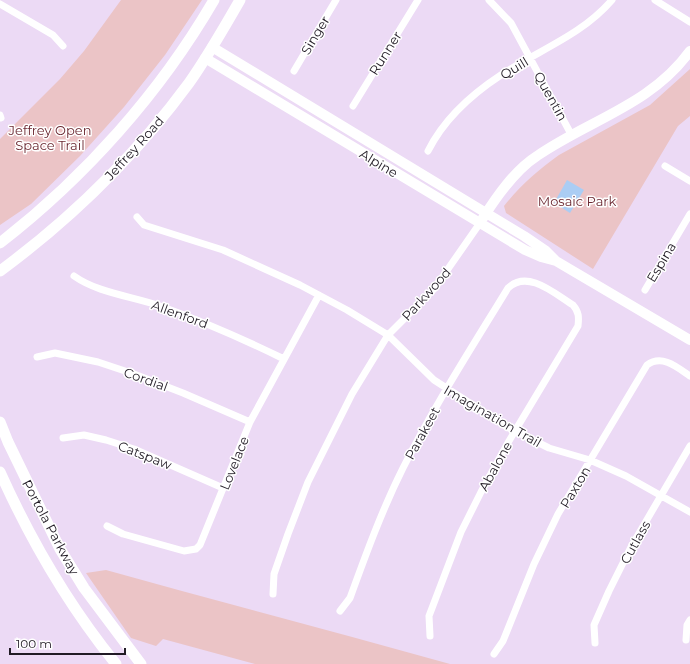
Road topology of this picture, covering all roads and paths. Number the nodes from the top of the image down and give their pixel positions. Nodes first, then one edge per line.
1 (214, 0) edge
2 (240, 0) edge
3 (336, 0) edge
4 (418, 0) edge
5 (489, 0) edge
6 (612, 0) edge
7 (655, 0) edge
8 (0, 4) edge
9 (690, 22) edge
10 (63, 46) dead end
11 (212, 46) junction
12 (690, 51) edge
13 (205, 58) junction
14 (530, 58) junction
15 (294, 71) dead end
16 (353, 106) dead end
17 (571, 134) junction
18 (428, 151) dead end
19 (665, 166) dead end
20 (690, 180) edge
21 (486, 214) junction
22 (690, 214) edge
23 (137, 217) dead end
24 (480, 223) junction
25 (0, 243) edge
26 (556, 261) junction
27 (0, 271) edge
28 (74, 276) dead end
29 (645, 290) dead end
30 (554, 293) joint
31 (319, 295) junction
32 (388, 335) junction
33 (690, 340) edge
34 (37, 357) dead end
35 (284, 359) junction
36 (689, 375) edge
37 (446, 388) junction
38 (0, 422) edge
39 (250, 422) junction
40 (515, 431) junction
41 (63, 438) dead end
42 (690, 446) edge
43 (590, 460) junction
44 (0, 472) edge
45 (223, 488) junction
46 (661, 495) junction
47 (690, 512) edge
48 (107, 526) dead end
49 (273, 594) dead end
50 (340, 611) dead end
51 (690, 620) edge
52 (430, 636) dead end
53 (686, 640) dead end
54 (595, 643) dead end
55 (494, 654) dead end
56 (116, 664) edge
57 (141, 664) edge

1 - 25 main road, Jeffrey Road
2 - 11 main road, Jeffrey Road
3 - 15 street, Singer
4 - 16 street, Runner
5 - 14 street, Quentin
6 - 14 street, Quill
7 - 9 street
8 - 10 street
11 - 13 main road, Jeffrey Road
11 - 21 street, Alpine
12 - 17 street, Parkwood
13 - 24 street, Alpine
13 - 27 main road, Jeffrey Road
14 - 17 street, Quentin
14 - 18 street, Quill
17 - 21 street, Parkwood
19 - 20 street
21 - 24 street, Parkwood
21 - 26 street, Alpine
22 - 29 street, Espina
23 - 31 street, Imagination Trail
24 - 26 street, Alpine
24 - 32 street, Parkwood
26 - 33 street, Alpine
28 - 35 street, Allenford
30 - 37 street, Parakeet
30 - 40 street, Abalone
31 - 32 street, Imagination Trail
31 - 35 street, Lovelace
32 - 37 street, Imagination Trail
32 - 49 street, Parkwood
34 - 39 street, Cordial
35 - 39 street, Lovelace
36 - 43 street, Paxton
37 - 40 street, Imagination Trail
37 - 50 street, Parakeet
38 - 57 main road, Portola Parkway
39 - 45 street, Lovelace
40 - 43 street, Imagination Trail
40 - 52 street, Abalone
41 - 45 street, Catspaw
42 - 46 street, Cutlass
43 - 46 street, Imagination Trail
43 - 55 street, Paxton
44 - 56 main road, Portola Parkway
45 - 48 street, Lovelace
46 - 47 street, Imagination Trail
46 - 54 street, Cutlass
51 - 53 street

